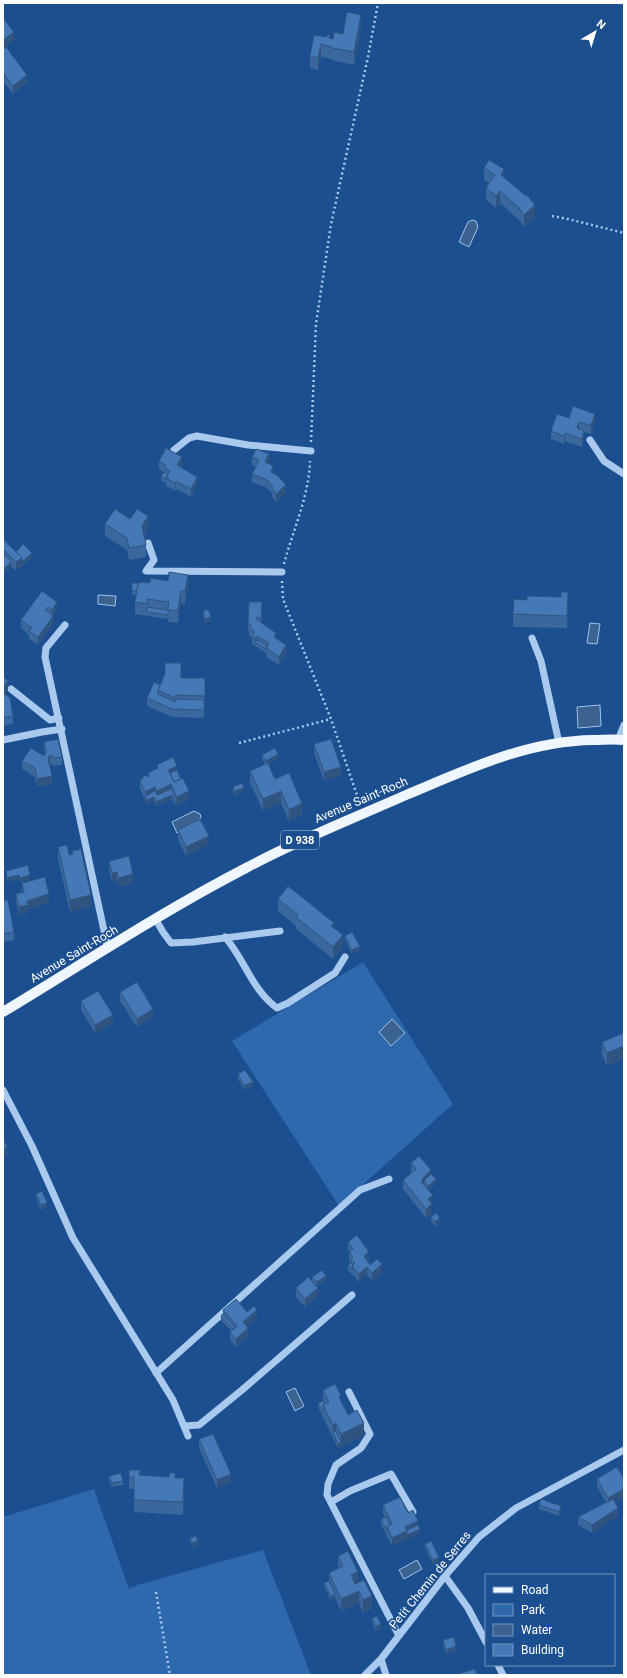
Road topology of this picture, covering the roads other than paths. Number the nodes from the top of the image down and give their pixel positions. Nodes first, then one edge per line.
1 (590, 440) dead end
2 (174, 450) dead end
3 (311, 452) road end
4 (624, 474) edge
5 (148, 543) dead end
6 (282, 572) road end
7 (65, 624) dead end
8 (532, 638) dead end
9 (11, 689) dead end
10 (59, 718) junction
11 (624, 725) edge
12 (62, 729) junction
13 (3, 740) edge
14 (621, 740) edge
15 (559, 743) junction
16 (156, 920) junction
17 (280, 931) dead end
18 (225, 938) junction
19 (108, 948) junction
20 (345, 957) dead end
21 (3, 1012) edge
22 (3, 1090) edge
23 (389, 1179) dead end
24 (352, 1294) dead end
25 (156, 1373) junction
26 (349, 1392) dead end
27 (184, 1426) junction
28 (188, 1436) dead end
29 (624, 1450) edge
30 (331, 1502) junction
31 (413, 1512) edge
32 (445, 1576) junction
33 (399, 1636) junction
34 (485, 1640) edge
35 (381, 1659) junction
36 (498, 1666) edge
37 (366, 1675) edge
38 (386, 1675) edge
39 (503, 1675) edge

1 - 4 street
2 - 3 street
5 - 6 street
7 - 10 street
8 - 15 street
9 - 10 street
10 - 12 street
11 - 14 street
12 - 13 street
12 - 19 street
14 - 15 main road, Avenue Saint-Roch / D 938
15 - 16 main road, Avenue Saint-Roch / D 938
16 - 18 street
16 - 19 main road, Avenue Saint-Roch / D 938
17 - 18 street
18 - 20 street
19 - 21 main road, Avenue Saint-Roch / D 938
22 - 25 street
23 - 25 street
24 - 27 street
25 - 27 street
26 - 30 street
27 - 28 street
29 - 32 street, Petit Chemin de Serres
30 - 31 street
30 - 33 street
32 - 33 street, Petit Chemin de Serres
32 - 34 street
33 - 35 street, Petit Chemin de Serres
35 - 37 street, Petit Chemin de Serres
35 - 38 street
36 - 39 street

